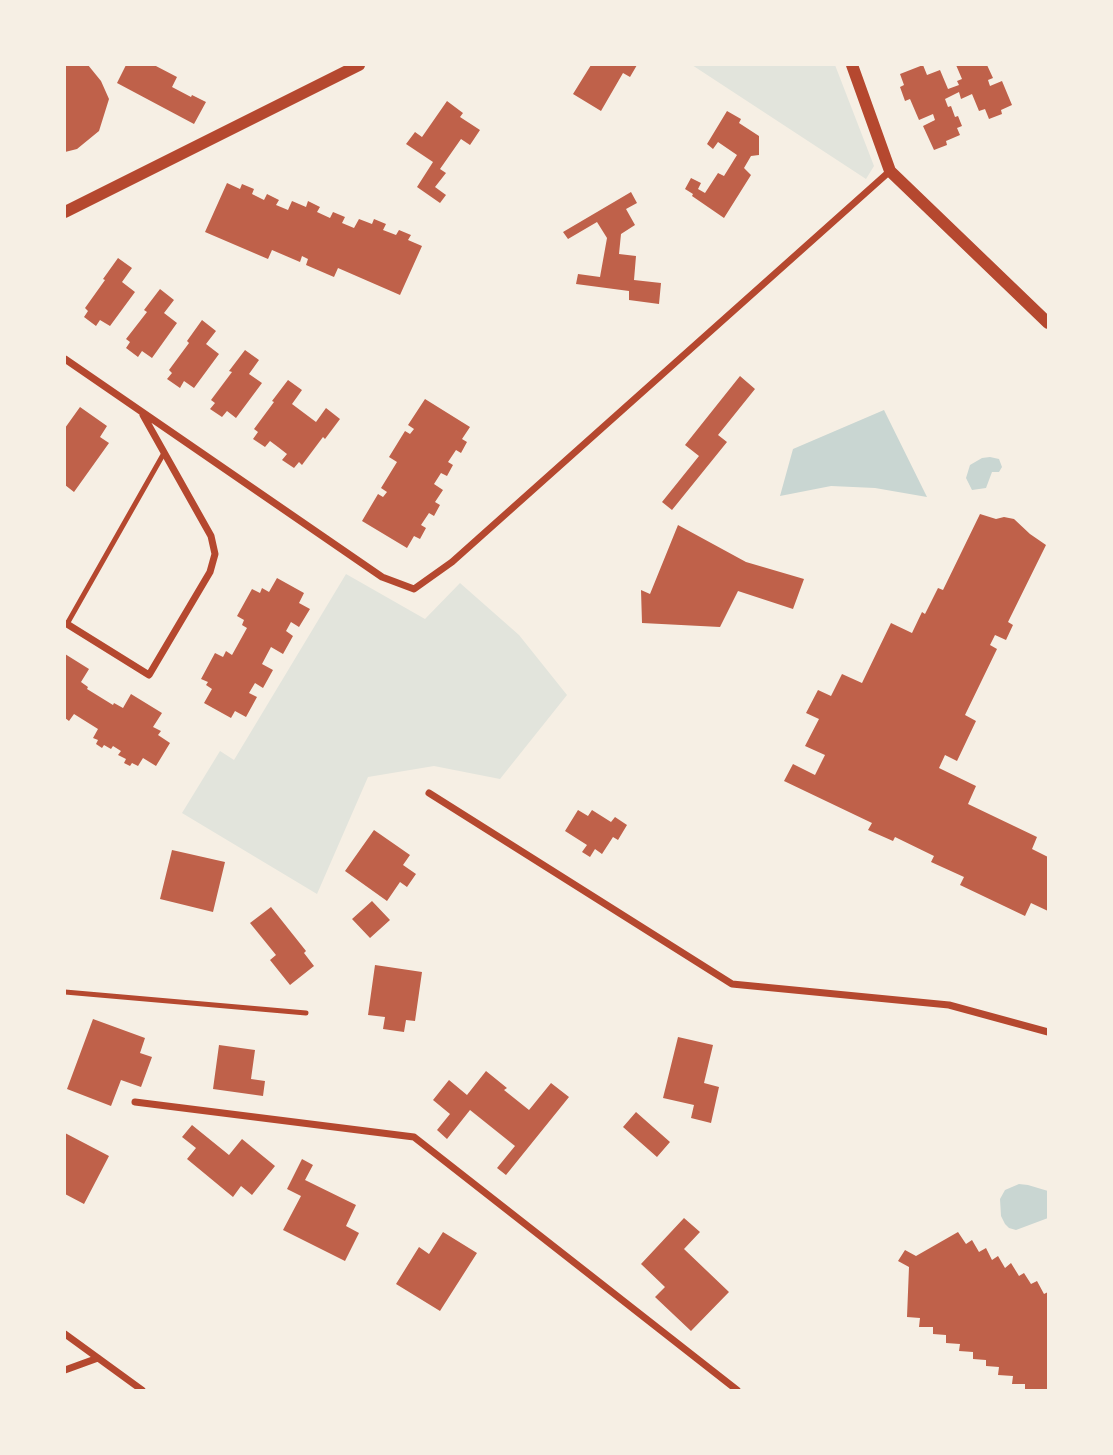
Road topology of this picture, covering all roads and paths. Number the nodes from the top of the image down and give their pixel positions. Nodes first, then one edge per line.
1 (359, 65) edge
2 (852, 65) edge
3 (890, 171) junction
4 (65, 212) edge
5 (1048, 323) edge
6 (65, 359) edge
7 (141, 412) junction
8 (164, 453) junction
9 (68, 624) joint
10 (429, 793) dead end
11 (65, 992) edge
12 (306, 1013) dead end
13 (1048, 1032) edge
14 (135, 1102) dead end
15 (65, 1334) edge
16 (98, 1358) junction
17 (65, 1370) edge
18 (142, 1390) edge
19 (737, 1390) edge

1 - 4 street
2 - 3 street
3 - 5 street
3 - 7 street
6 - 7 street
7 - 8 street
8 - 9 lane
8 - 9 street
10 - 13 street
11 - 12 lane
14 - 19 street
15 - 16 street
16 - 17 street
16 - 18 street

